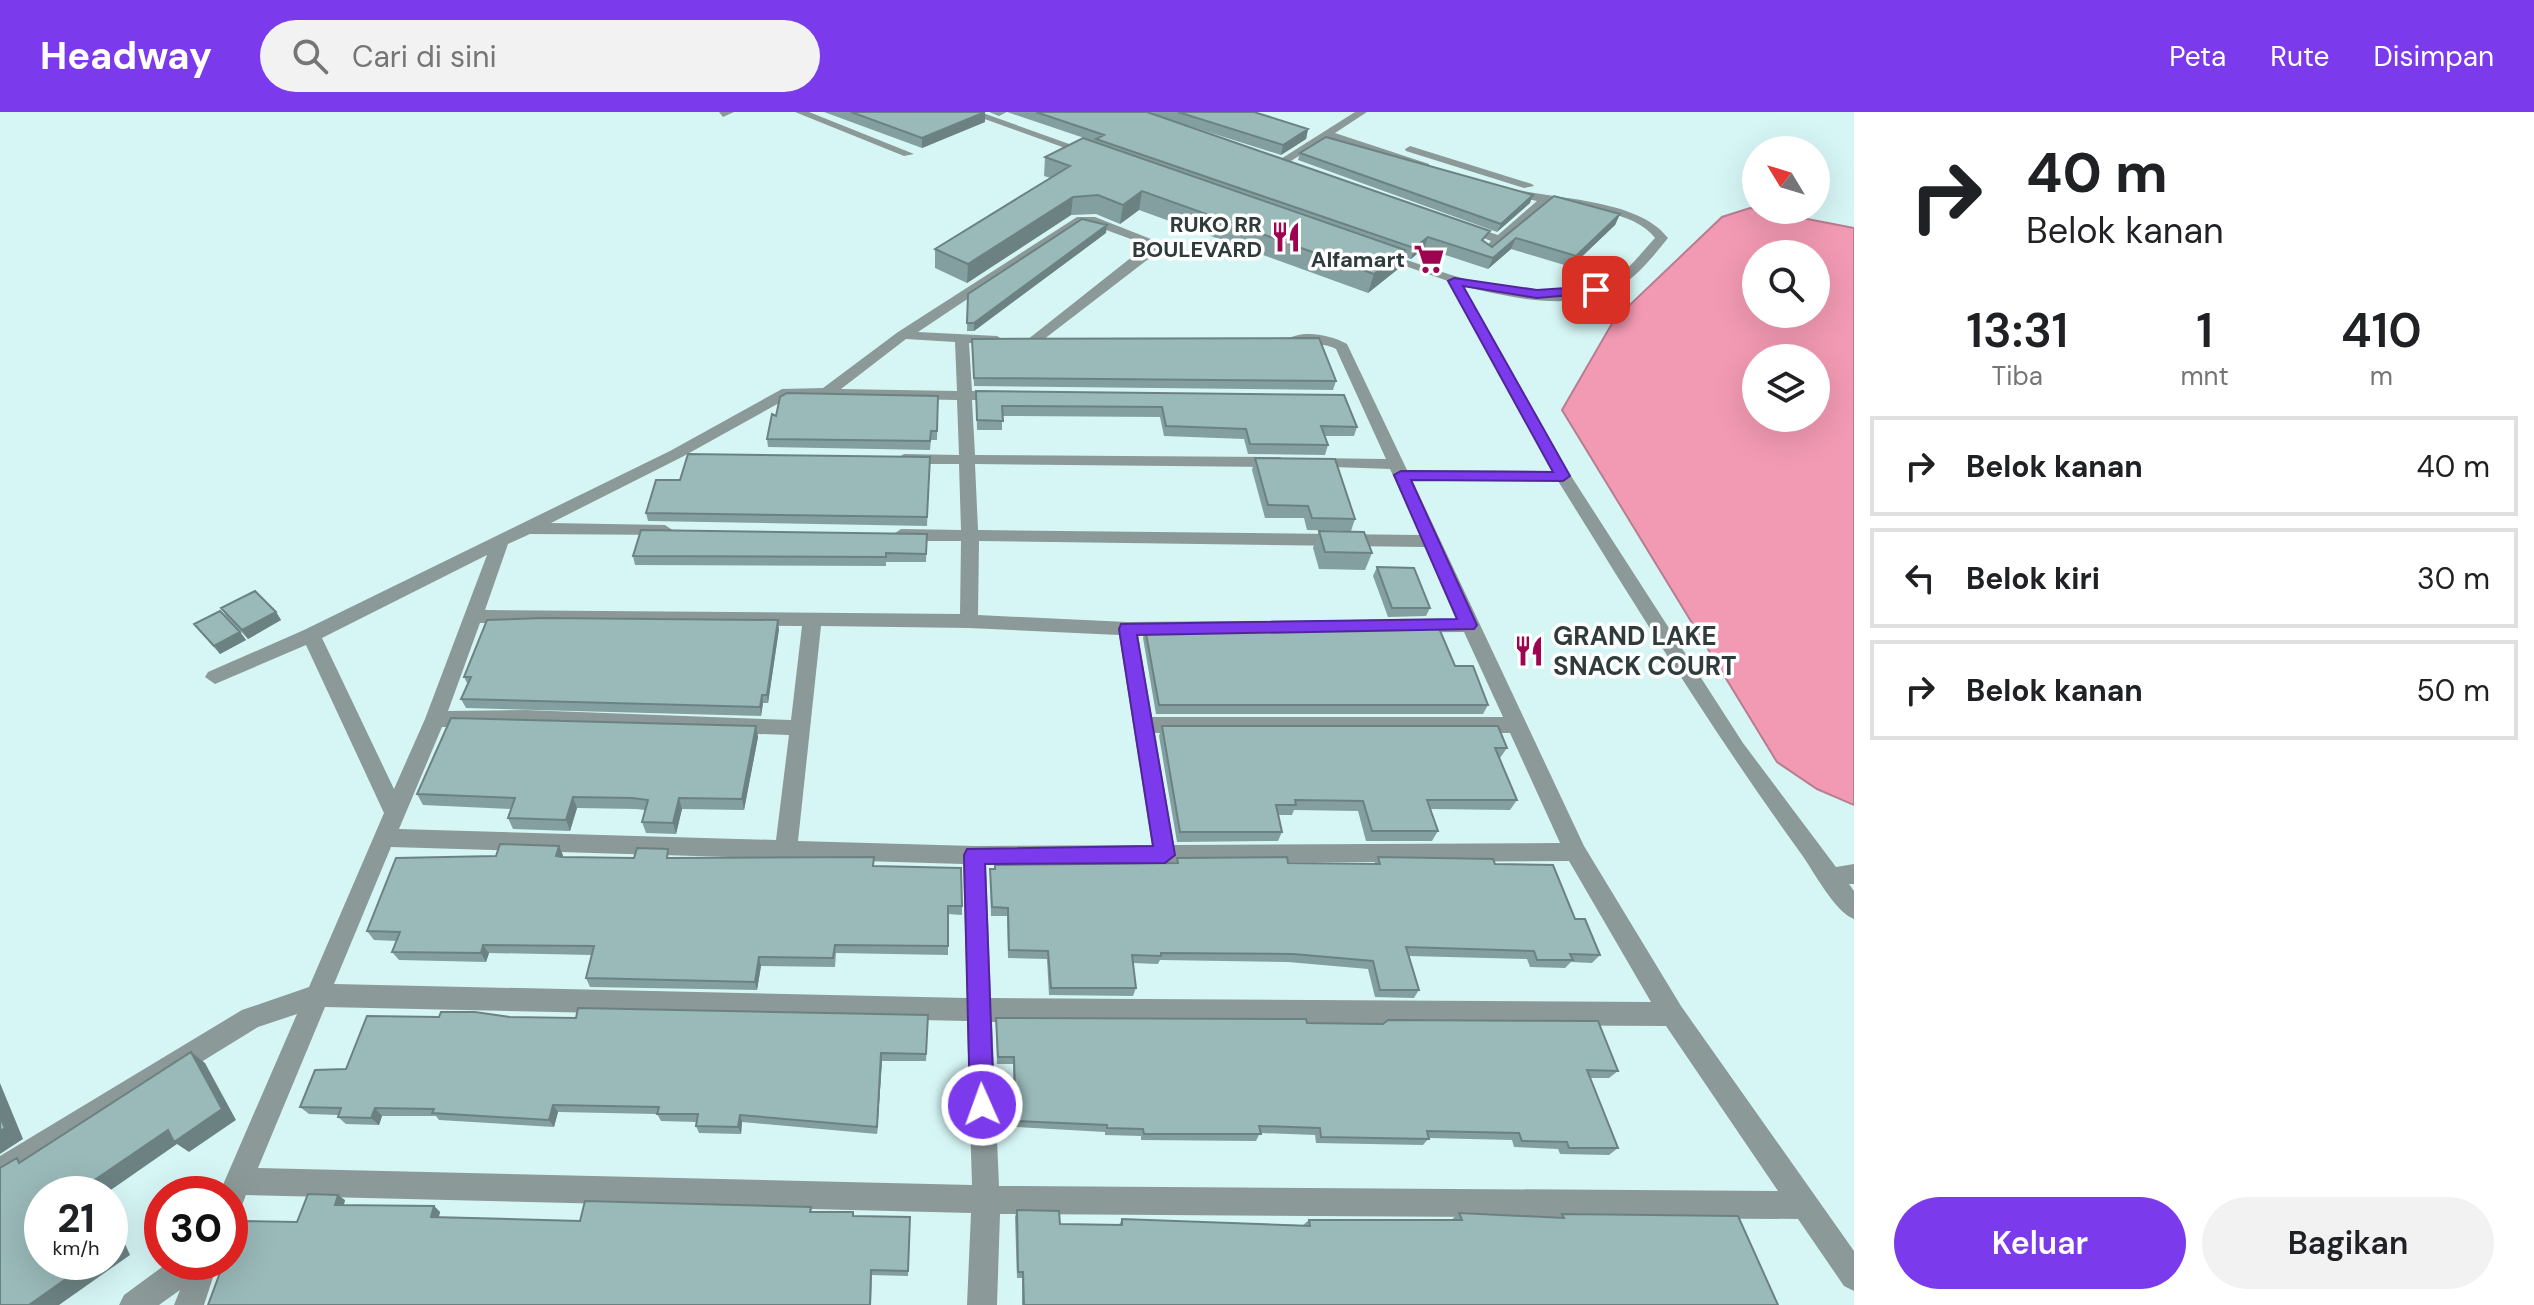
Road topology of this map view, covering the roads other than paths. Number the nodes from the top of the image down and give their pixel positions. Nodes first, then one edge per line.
1 (800, 112) edge
2 (970, 112) edge
3 (1362, 112) edge
4 (1338, 127) junction
5 (1308, 133) edge
6 (1324, 136) junction
7 (908, 154) dead end
8 (1268, 157) edge
9 (1102, 158) edge
10 (1282, 162) junction
11 (1297, 167) edge
12 (1548, 198) junction
13 (1456, 224) edge
14 (1499, 240) junction
15 (1366, 250) edge
16 (1487, 251) edge
17 (1454, 281) junction
18 (903, 335) junction
19 (962, 340) junction
20 (1034, 340) junction
21 (1065, 340) edge
22 (1277, 340) edge
23 (826, 393) junction
24 (964, 396) junction
25 (1012, 396) edge
26 (676, 454) junction
27 (706, 454) edge
28 (888, 459) edge
29 (966, 460) junction
30 (1399, 470) junction
31 (1563, 476) junction
32 (526, 528) junction
33 (685, 531) edge
34 (875, 534) edge
35 (970, 536) junction
36 (501, 540) junction
37 (1429, 541) junction
38 (476, 616) junction
39 (812, 621) junction
40 (969, 621) junction
41 (1468, 625) junction
42 (1127, 629) junction
43 (311, 635) junction
44 (215, 677) dead end
45 (435, 719) junction
46 (1145, 725) junction
47 (1517, 725) junction
48 (801, 728) junction
49 (395, 813) junction
50 (384, 838) junction
51 (786, 852) junction
52 (1575, 852) junction
53 (974, 855) junction
54 (1165, 855) junction
55 (1854, 874) edge
56 (1828, 878) junction
57 (1854, 909) edge
58 (318, 995) junction
59 (979, 1010) junction
60 (1672, 1014) junction
61 (0, 1172) edge
62 (240, 1176) edge
63 (248, 1190) edge
64 (986, 1200) junction
65 (1805, 1205) junction
66 (1854, 1276) edge
67 (168, 1280) edge
68 (198, 1280) edge
69 (134, 1305) edge
70 (189, 1305) edge
71 (982, 1305) edge

1 - 7 street
2 - 9 street
3 - 4 street
4 - 6 street
4 - 12 street
5 - 6 street
6 - 10 street
6 - 12 street
8 - 10 street
10 - 11 street
12 - 14 street
12 - 17 street
13 - 14 street
14 - 16 street
15 - 17 street
17 - 31 street
18 - 19 street
18 - 20 street
18 - 23 street
19 - 20 street
19 - 24 street
20 - 21 street
22 - 30 street
23 - 24 street
23 - 26 street
24 - 25 street
24 - 29 street
26 - 27 street
26 - 32 street
28 - 29 street
29 - 30 street
29 - 35 street
30 - 31 street
30 - 37 street
31 - 56 street
32 - 33 street
32 - 36 street
34 - 35 street
35 - 37 street
35 - 40 street
36 - 38 street
36 - 43 street
37 - 41 street
38 - 39 street
38 - 45 street
39 - 40 street
39 - 48 street
40 - 42 street
41 - 42 street
41 - 47 street
42 - 46 street
43 - 44 street
43 - 49 street
45 - 48 street
45 - 49 street
46 - 47 street
46 - 54 street
47 - 52 street
48 - 51 street
49 - 50 street
50 - 51 street
50 - 58 street
51 - 53 street
52 - 54 street
52 - 60 street
53 - 54 street
53 - 59 street
55 - 56 street
56 - 57 street
58 - 59 street
58 - 61 street
58 - 62 street
59 - 60 street
59 - 64 street
60 - 65 street
63 - 64 street
64 - 65 street
64 - 71 street
65 - 66 street
67 - 69 street
68 - 70 street

